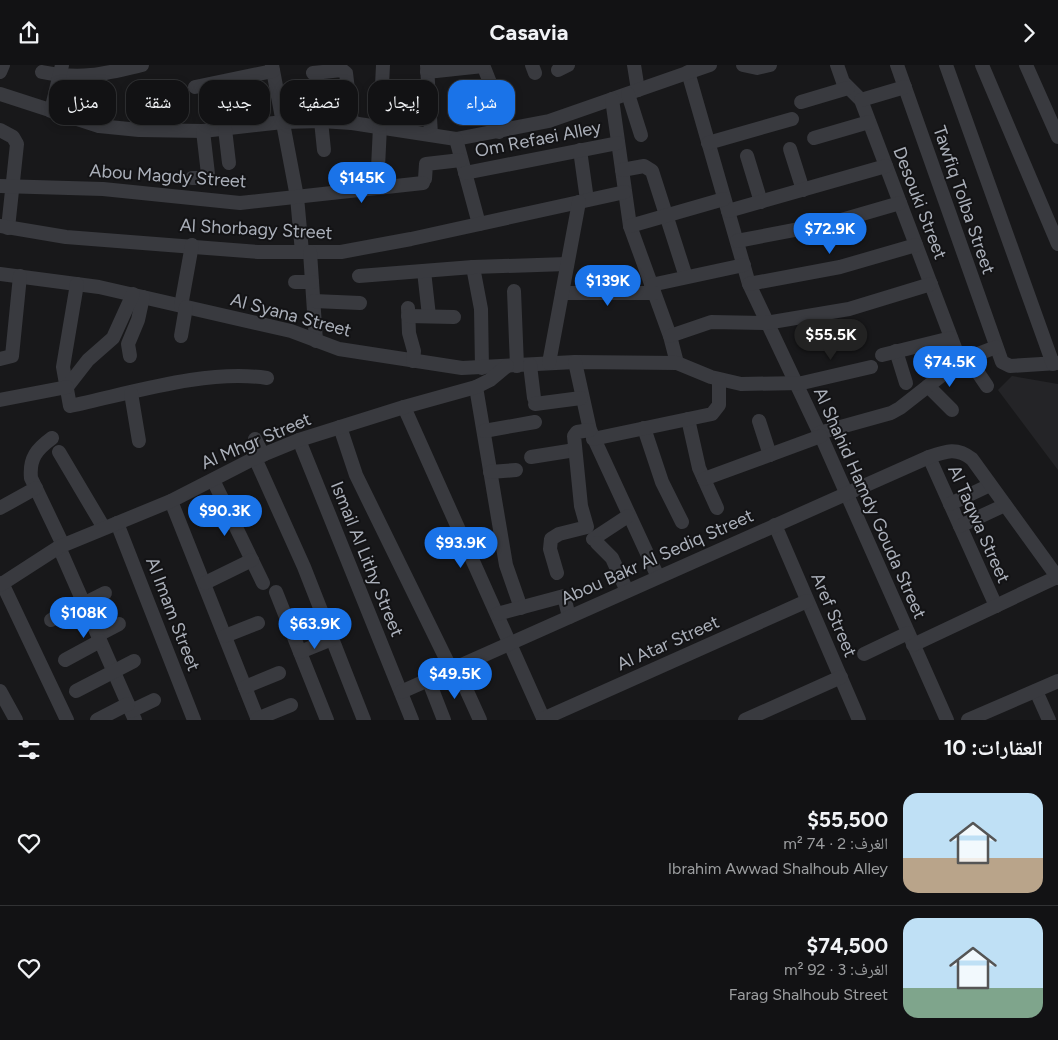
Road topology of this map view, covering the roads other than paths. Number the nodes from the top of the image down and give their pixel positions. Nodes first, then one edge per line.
1 (3, 65) edge
2 (142, 65) edge
3 (383, 65) edge
4 (483, 65) edge
5 (634, 65) edge
6 (710, 65) edge
7 (743, 65) edge
8 (770, 65) edge
9 (837, 65) edge
10 (897, 65) edge
11 (946, 65) edge
12 (982, 65) edge
13 (1026, 65) edge
14 (273, 68) edge
15 (427, 68) edge
16 (62, 70) edge
17 (0, 72) edge
18 (42, 72) dead end
19 (688, 72) junction
20 (313, 73) dead end
21 (347, 80) edge
22 (195, 87) dead end
23 (905, 87) junction
24 (848, 88) junction
25 (633, 92) junction
26 (0, 94) edge
27 (612, 99) junction
28 (861, 100) junction
29 (801, 102) dead end
30 (280, 105) edge
31 (49, 110) edge
32 (792, 119) dead end
33 (280, 121) edge
34 (869, 122) junction
35 (358, 124) edge
36 (96, 125) edge
37 (284, 125) edge
38 (321, 125) edge
39 (380, 127) junction
40 (225, 129) junction
41 (0, 130) edge
42 (204, 131) junction
43 (499, 132) junction
44 (431, 135) junction
45 (641, 135) dead end
46 (1058, 137) edge
47 (814, 138) dead end
48 (456, 139) junction
49 (618, 143) junction
50 (708, 143) junction
51 (790, 149) dead end
52 (580, 150) junction
53 (324, 151) dead end
54 (747, 156) dead end
55 (229, 163) dead end
56 (886, 166) junction
57 (463, 167) junction
58 (622, 170) junction
59 (192, 178) dead end
60 (424, 181) joint
61 (6, 187) edge
62 (377, 188) junction
63 (802, 190) junction
64 (625, 192) junction
65 (297, 197) junction
66 (583, 201) junction
67 (761, 202) junction
68 (900, 203) junction
69 (726, 205) junction
70 (666, 215) junction
71 (479, 224) junction
72 (630, 225) junction
73 (4, 227) edge
74 (737, 241) junction
75 (1058, 244) edge
76 (192, 245) junction
77 (916, 245) junction
78 (306, 252) junction
79 (567, 264) junction
80 (744, 265) junction
81 (473, 267) junction
82 (424, 271) junction
83 (0, 274) edge
84 (20, 276) junction
85 (359, 276) dead end
86 (686, 277) junction
87 (295, 282) dead end
88 (312, 282) junction
89 (77, 284) junction
90 (749, 284) junction
91 (931, 284) junction
92 (653, 289) junction
93 (514, 291) dead end
94 (562, 293) junction
95 (138, 296) junction
96 (314, 301) junction
97 (360, 303) dead end
98 (183, 306) junction
99 (429, 316) junction
100 (454, 317) dead end
101 (766, 323) junction
102 (181, 336) dead end
103 (670, 336) junction
104 (951, 338) junction
105 (316, 341) junction
106 (996, 347) junction
107 (896, 351) junction
108 (882, 355) dead end
109 (130, 356) dead end
110 (0, 359) edge
111 (964, 359) junction
112 (413, 361) junction
113 (575, 362) junction
114 (549, 363) junction
115 (677, 363) junction
116 (1056, 363) edge
117 (518, 366) junction
118 (871, 367) dead end
119 (482, 368) junction
120 (267, 378) dead end
121 (718, 380) junction
122 (795, 383) junction
123 (906, 383) dead end
124 (987, 386) dead end
125 (67, 387) junction
126 (476, 387) junction
127 (928, 387) junction
128 (131, 393) junction
129 (581, 398) junction
130 (0, 400) edge
131 (404, 407) junction
132 (952, 410) dead end
133 (688, 419) junction
134 (759, 421) dead end
135 (535, 422) dead end
136 (340, 427) junction
137 (644, 428) junction
138 (484, 431) junction
139 (591, 434) junction
140 (820, 434) junction
141 (52, 438) dead end
142 (256, 439) dead end
143 (299, 440) junction
144 (138, 441) dead end
145 (575, 449) junction
146 (59, 452) dead end
147 (770, 455) junction
148 (259, 456) junction
149 (531, 457) dead end
150 (929, 457) junction
151 (516, 470) dead end
152 (490, 472) junction
153 (704, 479) junction
154 (213, 480) junction
155 (990, 485) junction
156 (36, 488) junction
157 (846, 494) junction
158 (171, 501) junction
159 (950, 504) junction
160 (1005, 505) junction
161 (0, 508) edge
162 (717, 508) dead end
163 (628, 516) junction
164 (682, 522) dead end
165 (117, 523) junction
166 (775, 525) junction
167 (960, 526) junction
168 (104, 528) junction
169 (593, 536) junction
170 (61, 546) junction
171 (252, 560) junction
172 (557, 573) dead end
173 (658, 577) junction
174 (1057, 578) edge
175 (1, 583) edge
176 (205, 583) junction
177 (263, 583) dead end
178 (628, 591) junction
179 (276, 592) dead end
180 (105, 593) dead end
181 (808, 601) junction
182 (84, 603) junction
183 (996, 606) junction
184 (521, 608) junction
185 (497, 614) junction
186 (569, 617) junction
187 (51, 621) dead end
188 (258, 623) dead end
189 (119, 624) dead end
190 (225, 636) junction
191 (99, 638) junction
192 (332, 639) junction
193 (911, 639) junction
194 (510, 643) junction
195 (300, 652) junction
196 (864, 654) dead end
197 (65, 660) dead end
198 (134, 661) dead end
199 (453, 668) junction
200 (114, 672) junction
201 (279, 673) dead end
202 (840, 677) junction
203 (428, 679) junction
204 (1058, 681) edge
205 (245, 687) junction
206 (0, 691) edge
207 (76, 691) dead end
208 (1036, 691) junction
209 (401, 692) junction
210 (154, 700) dead end
211 (291, 705) dead end
212 (4, 707) edge
213 (132, 712) edge
214 (258, 719) edge
215 (16, 720) edge
216 (67, 720) edge
217 (97, 720) edge
218 (194, 720) edge
219 (327, 720) edge
220 (364, 720) edge
221 (412, 720) edge
222 (444, 720) edge
223 (480, 720) edge
224 (544, 720) edge
225 (745, 720) edge
226 (859, 720) edge
227 (947, 720) edge
228 (968, 720) edge
229 (1049, 720) edge

1 - 17 street
2 - 16 street
3 - 39 street
4 - 15 street
4 - 43 street
5 - 25 street
6 - 19 street
7 - 8 street
9 - 24 street, Desouki Street
10 - 23 street, Tawfiq Tolba Street
11 - 116 street
12 - 75 street
13 - 46 street
14 - 22 street
14 - 30 street
15 - 44 street
16 - 18 street
19 - 25 street
19 - 50 street, Al Shahid Hamdy Gouda Street
20 - 21 street
23 - 28 street
23 - 106 street, Tawfiq Tolba Street
24 - 28 street, Desouki Street
24 - 29 street
25 - 27 street
25 - 45 street
26 - 31 street
27 - 43 street
27 - 49 street
28 - 34 street, Desouki Street
32 - 50 street
33 - 40 street
34 - 47 street
34 - 56 street, Desouki Street
35 - 39 street
36 - 42 street
37 - 65 street
38 - 53 street
39 - 44 street
39 - 62 street
40 - 42 street
40 - 55 street
41 - 61 street
42 - 59 street
43 - 48 street
44 - 48 street
48 - 57 street
49 - 52 street, Om Refaei Alley
49 - 58 street
50 - 69 street, Al Shahid Hamdy Gouda Street
51 - 63 street
52 - 57 street, Om Refaei Alley
52 - 66 street
54 - 67 street
56 - 63 street
56 - 68 street, Desouki Street
57 - 60 street, Om Refaei Alley
57 - 71 street
58 - 64 street
58 - 70 street
60 - 62 street, Abou Magdy Street
61 - 65 street, Abou Magdy Street
61 - 73 street
62 - 65 street, Abou Magdy Street
63 - 67 street
64 - 66 street, Al Shorbagy Street
64 - 72 street
65 - 78 street
66 - 71 street, Al Shorbagy Street
66 - 79 street
67 - 69 street
68 - 74 street
68 - 77 street, Desouki Street
69 - 70 street
69 - 74 street, Al Shahid Hamdy Gouda Street
70 - 72 street
70 - 86 street
71 - 78 street, Al Shorbagy Street
72 - 92 street
73 - 76 street, Al Shorbagy Street
74 - 80 street, Al Shahid Hamdy Gouda Street
76 - 78 street, Al Shorbagy Street
76 - 98 street
77 - 90 street
77 - 91 street, Desouki Street
78 - 88 street
79 - 81 street
79 - 94 street
80 - 86 street
80 - 90 street, Al Shahid Hamdy Gouda Street
81 - 82 street
81 - 119 street
82 - 85 street
82 - 99 street
83 - 84 street, Al Syana Street
84 - 89 street, Al Syana Street
84 - 110 street
86 - 92 street
87 - 88 street
88 - 96 street
89 - 95 street, Al Syana Street
89 - 125 street
90 - 101 street, Al Shahid Hamdy Gouda Street
91 - 101 street
91 - 104 street, Desouki Street
92 - 94 street
92 - 103 street
93 - 117 street
94 - 114 street
95 - 98 street, Al Syana Street
95 - 109 street
95 - 125 street
96 - 97 street
96 - 105 street
98 - 102 street
98 - 105 street, Al Syana Street
99 - 100 street
99 - 112 street
101 - 103 street
101 - 122 street, Al Shahid Hamdy Gouda Street
103 - 115 street
104 - 107 street
104 - 111 street, Desouki Street
105 - 112 street, Al Syana Street
106 - 111 street
106 - 116 street, Tawfiq Tolba Street
107 - 108 street
107 - 123 street
111 - 124 street, Desouki Street
111 - 127 street
112 - 119 street, Al Syana Street
113 - 114 street, Al Syana Street
113 - 115 street, Al Syana Street
113 - 129 street
114 - 117 street, Al Syana Street
115 - 121 street
117 - 119 street, Al Syana Street
117 - 126 street, Al Mhgr Street
117 - 129 street
118 - 122 street
120 - 128 street
121 - 122 street
121 - 133 street
122 - 140 street, Al Shahid Hamdy Gouda Street
125 - 128 street
125 - 130 street
126 - 131 street, Al Mhgr Street
126 - 138 street
127 - 132 street
127 - 140 street
128 - 144 street
129 - 139 street
131 - 136 street, Al Mhgr Street
131 - 185 street
133 - 137 street
133 - 153 street
134 - 147 street
135 - 138 street
136 - 143 street, Al Mhgr Street
136 - 199 street
137 - 139 street
137 - 164 street
138 - 152 street
139 - 145 street
139 - 163 street
140 - 147 street
140 - 157 street, Al Shahid Hamdy Gouda Street
141 - 156 street
142 - 148 street
143 - 148 street, Al Mhgr Street
143 - 209 street, Ismail Al Lithy Street
145 - 149 street
145 - 169 street
146 - 168 street
147 - 153 street
148 - 154 street, Al Mhgr Street
148 - 192 street
150 - 155 street, Abou Bakr Al Sediq Street
150 - 157 street, Abou Bakr Al Sediq Street
150 - 159 street, Al Taqwa Street
151 - 152 street
152 - 184 street
153 - 162 street
154 - 158 street, Al Mhgr Street
154 - 171 street
155 - 159 street
155 - 160 street, Abou Bakr Al Sediq Street
156 - 161 street
156 - 170 street
157 - 166 street, Abou Bakr Al Sediq Street
157 - 193 street, Al Shahid Hamdy Gouda Street
158 - 165 street, Al Mhgr Street
158 - 176 street
159 - 167 street, Al Taqwa Street
160 - 167 street
160 - 174 street, Abou Bakr Al Sediq Street
163 - 169 street
163 - 173 street
165 - 168 street, Al Mhgr Street
165 - 218 street, Al Imam Street
166 - 173 street, Abou Bakr Al Sediq Street
166 - 181 street, Aref Street
167 - 183 street, Al Taqwa Street
168 - 170 street, Al Mhgr Street
169 - 172 street
169 - 178 street
170 - 175 street, Al Mhgr Street
170 - 182 street
171 - 176 street
171 - 177 street
173 - 178 street, Abou Bakr Al Sediq Street
174 - 183 street
175 - 216 street
176 - 190 street
178 - 186 street, Abou Bakr Al Sediq Street
179 - 195 street
180 - 182 street
181 - 202 street, Aref Street
181 - 224 street, Al Atar Street
182 - 187 street
182 - 191 street
183 - 193 street
184 - 185 street
184 - 186 street
185 - 194 street
186 - 194 street, Abou Bakr Al Sediq Street
188 - 190 street
189 - 191 street
190 - 205 street
191 - 197 street
191 - 200 street
192 - 195 street
192 - 220 street
193 - 196 street
193 - 227 street, Al Shahid Hamdy Gouda Street
194 - 199 street, Abou Bakr Al Sediq Street
194 - 224 street
195 - 219 street
198 - 200 street
199 - 203 street, Abou Bakr Al Sediq Street
199 - 223 street
200 - 207 street
200 - 213 street
201 - 205 street
202 - 225 street
202 - 226 street, Aref Street
203 - 209 street, Abou Bakr Al Sediq Street
203 - 222 street
204 - 208 street
205 - 214 street
206 - 212 street
208 - 228 street
208 - 229 street
209 - 221 street, Ismail Al Lithy Street
210 - 213 street
211 - 214 street
212 - 215 street
213 - 217 street

